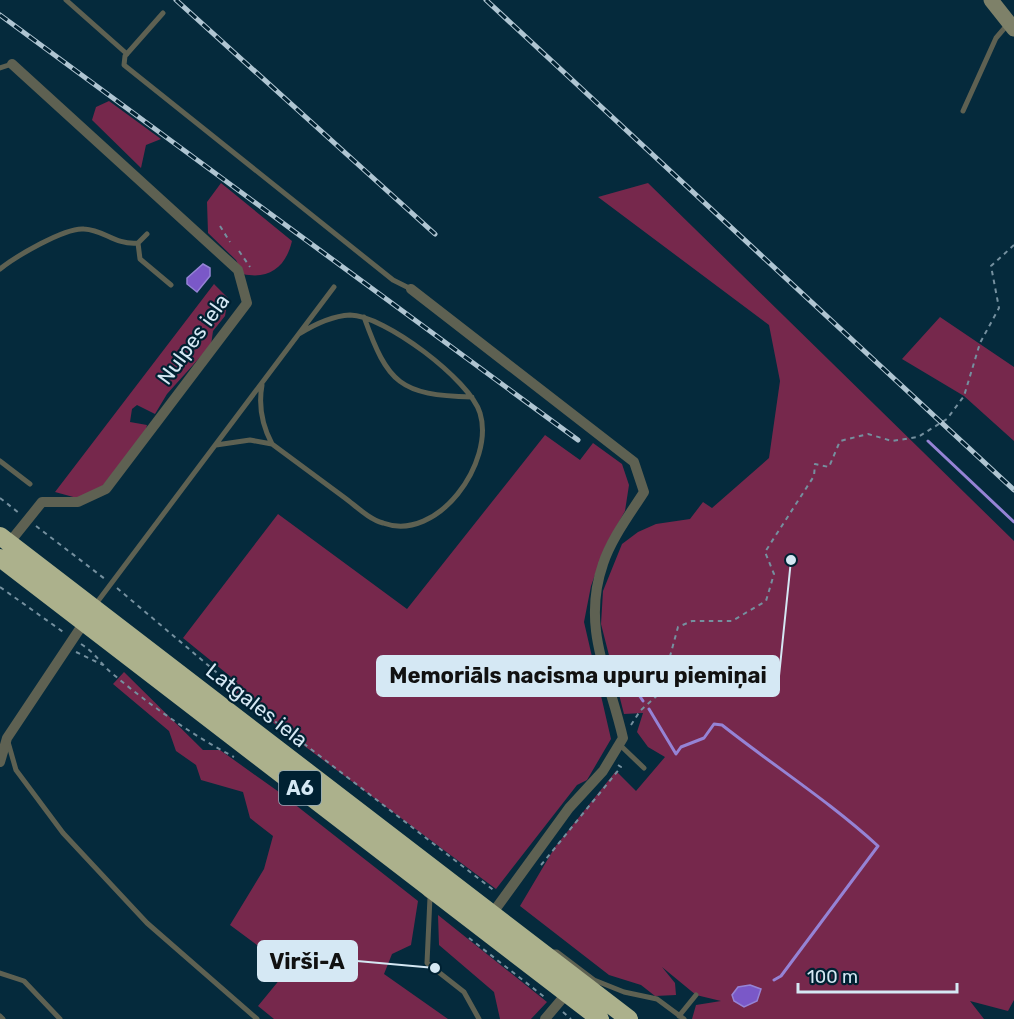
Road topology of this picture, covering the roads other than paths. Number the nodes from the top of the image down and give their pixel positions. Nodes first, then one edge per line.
1 (66, 0) edge
2 (991, 0) edge
3 (163, 13) dead end
4 (1011, 26) edge
5 (127, 54) junction
6 (12, 64) joint
7 (0, 68) edge
8 (963, 111) dead end
9 (147, 234) dead end
10 (138, 243) junction
11 (0, 270) edge
12 (171, 285) dead end
13 (334, 287) dead end
14 (411, 289) joint
15 (364, 317) junction
16 (299, 334) junction
17 (262, 384) junction
18 (472, 397) junction
19 (272, 444) junction
20 (216, 445) junction
21 (0, 461) edge
22 (30, 484) dead end
23 (3, 546) edge
24 (89, 615) junction
25 (7, 738) junction
26 (622, 742) junction
27 (0, 762) edge
28 (644, 768) dead end
29 (401, 866) junction
30 (480, 926) junction
31 (540, 951) junction
32 (0, 973) edge
33 (696, 995) dead end
34 (562, 1000) junction
35 (681, 1017) edge
36 (60, 1019) edge
37 (257, 1019) edge
38 (479, 1019) edge
39 (545, 1019) edge
40 (600, 1019) edge
41 (629, 1019) edge

1 - 5 lane
2 - 4 street
3 - 5 lane
4 - 8 lane
5 - 14 lane
6 - 7 lane
6 - 23 street, Nulpes iela
9 - 10 lane
10 - 11 lane
10 - 12 lane
13 - 16 lane
14 - 26 street
15 - 16 lane
15 - 18 lane
15 - 18 lane
16 - 17 lane
17 - 19 lane
17 - 20 lane
18 - 19 lane
19 - 20 lane
20 - 24 lane
21 - 22 lane
23 - 24 highway, Latgales iela / A6
24 - 25 street
24 - 29 highway, Latgales iela / A6
24 - 30 highway, Latgales iela / A6
25 - 27 street
25 - 37 lane
26 - 28 lane
26 - 30 street
29 - 30 highway, Latgales iela / A6
29 - 38 lane, Latgales iela
30 - 31 highway, Latgales iela / A6
30 - 34 highway, Latgales iela / A6
31 - 35 lane
31 - 41 highway, Latgales iela / A6
32 - 36 lane
33 - 35 lane
34 - 39 street
34 - 40 highway, Latgales iela / A6

